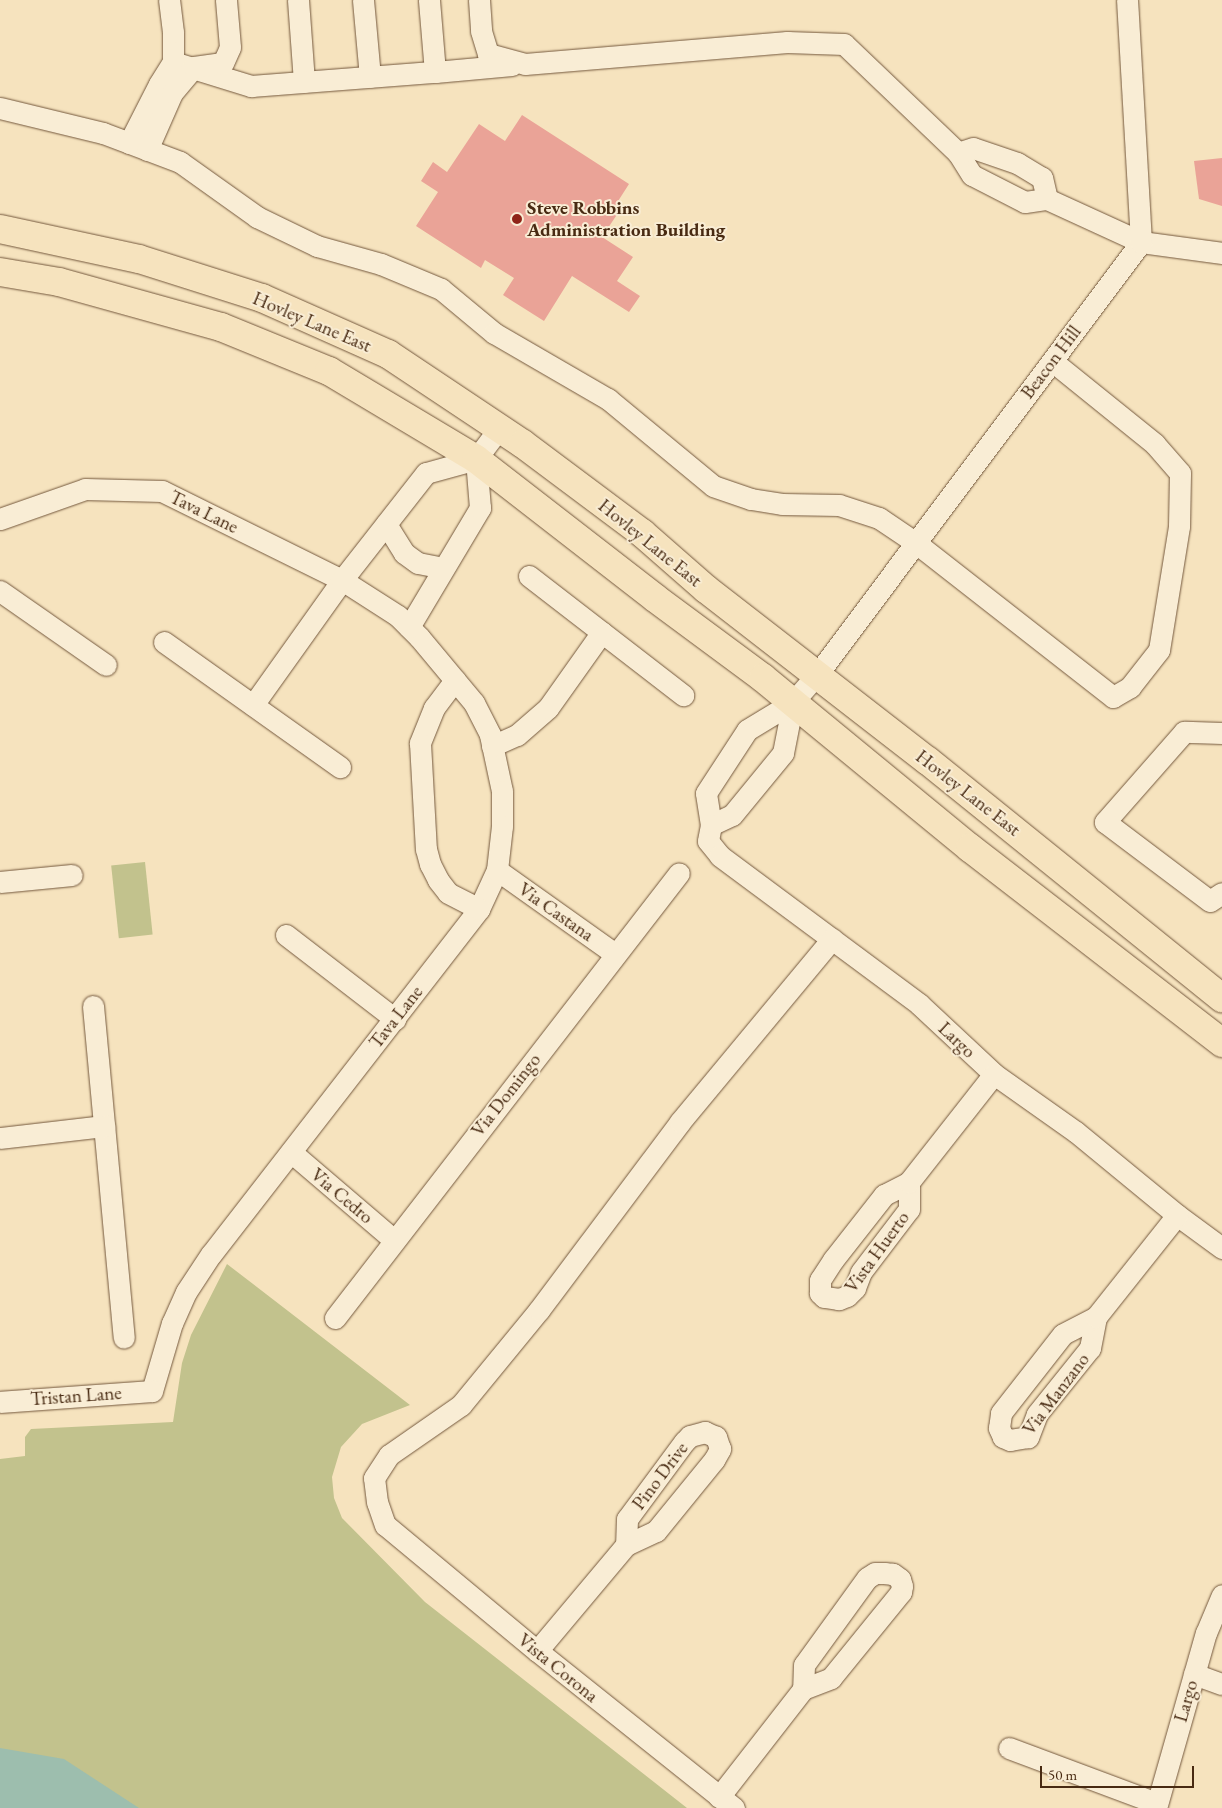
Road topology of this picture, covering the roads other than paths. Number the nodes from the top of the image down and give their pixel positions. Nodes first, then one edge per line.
1 (169, 0) edge
2 (226, 0) edge
3 (298, 0) edge
4 (363, 0) edge
5 (429, 0) edge
6 (479, 0) edge
7 (1126, 0) edge
8 (173, 62) junction
9 (525, 64) junction
10 (194, 67) junction
11 (435, 72) junction
12 (370, 77) junction
13 (304, 82) junction
14 (0, 108) edge
15 (138, 146) junction
16 (958, 153) junction
17 (1047, 199) junction
18 (0, 229) edge
19 (1141, 242) junction
20 (1222, 253) edge
21 (0, 272) edge
22 (1052, 361) junction
23 (499, 428) junction
24 (476, 459) junction
25 (1, 517) edge
26 (386, 524) junction
27 (916, 543) junction
28 (444, 568) junction
29 (529, 576) dead end
30 (342, 580) junction
31 (0, 591) edge
32 (410, 627) junction
33 (602, 632) junction
34 (164, 642) dead end
35 (106, 665) dead end
36 (816, 676) junction
37 (455, 680) junction
38 (683, 695) dead end
39 (793, 702) junction
40 (253, 705) junction
41 (1222, 733) edge
42 (492, 746) junction
43 (340, 767) dead end
44 (711, 825) junction
45 (497, 870) junction
46 (679, 873) dead end
47 (72, 875) dead end
48 (0, 882) edge
49 (1220, 897) edge
50 (479, 909) junction
51 (286, 936) dead end
52 (832, 939) junction
53 (615, 954) junction
54 (1222, 998) edge
55 (93, 1006) dead end
56 (395, 1019) junction
57 (1222, 1043) edge
58 (994, 1074) junction
59 (104, 1126) junction
60 (0, 1138) edge
61 (291, 1152) junction
62 (909, 1182) junction
63 (1177, 1215) junction
64 (394, 1240) junction
65 (1222, 1248) edge
66 (1096, 1317) junction
67 (335, 1318) dead end
68 (124, 1338) dead end
69 (152, 1391) joint
70 (0, 1402) edge
71 (626, 1545) junction
72 (1222, 1595) edge
73 (1214, 1636) edge
74 (537, 1651) junction
75 (1194, 1674) junction
76 (1222, 1684) edge
77 (803, 1689) junction
78 (1009, 1748) dead end
79 (727, 1802) edge
80 (1156, 1805) edge

1 - 8 street
2 - 10 street
3 - 13 street
4 - 12 street
5 - 11 street
6 - 9 street
7 - 19 street
8 - 10 street
8 - 15 street
9 - 11 street
9 - 16 street
10 - 13 street
10 - 15 street
11 - 12 street
12 - 13 street
14 - 15 street
15 - 27 street
16 - 17 street
16 - 17 street
17 - 19 street
18 - 23 main road, Hovley Lane East
19 - 20 street
19 - 22 street, Beacon Hill
21 - 24 main road, Hovley Lane East
22 - 27 street, Beacon Hill
22 - 27 street
23 - 24 street
23 - 36 main road, Hovley Lane East
24 - 26 street
24 - 28 street
24 - 39 main road, Hovley Lane East
25 - 30 street, Tava Lane
26 - 28 street
26 - 30 street
27 - 36 street, Beacon Hill
28 - 32 street
29 - 33 street
30 - 32 street, Tava Lane
30 - 40 street
31 - 35 street
32 - 37 street, Tava Lane
33 - 38 street
33 - 42 street
34 - 40 street
36 - 39 street, Largo
36 - 54 main road, Hovley Lane East
37 - 42 street, Tava Lane
37 - 50 street
39 - 44 street
39 - 44 street, Largo
39 - 57 main road, Hovley Lane East
40 - 43 street
41 - 49 street
42 - 45 street, Tava Lane
44 - 52 street, Largo
45 - 50 street, Tava Lane
45 - 53 street, Via Castana
46 - 53 street, Via Domingo
47 - 48 street
50 - 56 street, Tava Lane
51 - 56 street
52 - 58 street, Largo
52 - 74 street, Vista Corona
53 - 64 street, Via Domingo
55 - 59 street
56 - 61 street, Tava Lane
58 - 62 street, Vista Huerto
58 - 63 street, Largo
59 - 60 street
59 - 68 street
61 - 64 street, Via Cedro
61 - 69 street, Tava Lane
62 - 62 street, Vista Huerto
63 - 65 street, Largo
63 - 66 street, Via Manzano
64 - 67 street, Via Domingo
66 - 66 street, Via Manzano
69 - 70 street, Tristan Lane
71 - 71 street, Pino Drive
71 - 74 street, Pino Drive
72 - 73 street, Largo
73 - 75 street, Largo
74 - 79 street, Vista Corona
75 - 76 street
75 - 80 street, Largo
77 - 77 street
77 - 79 street
78 - 80 street

